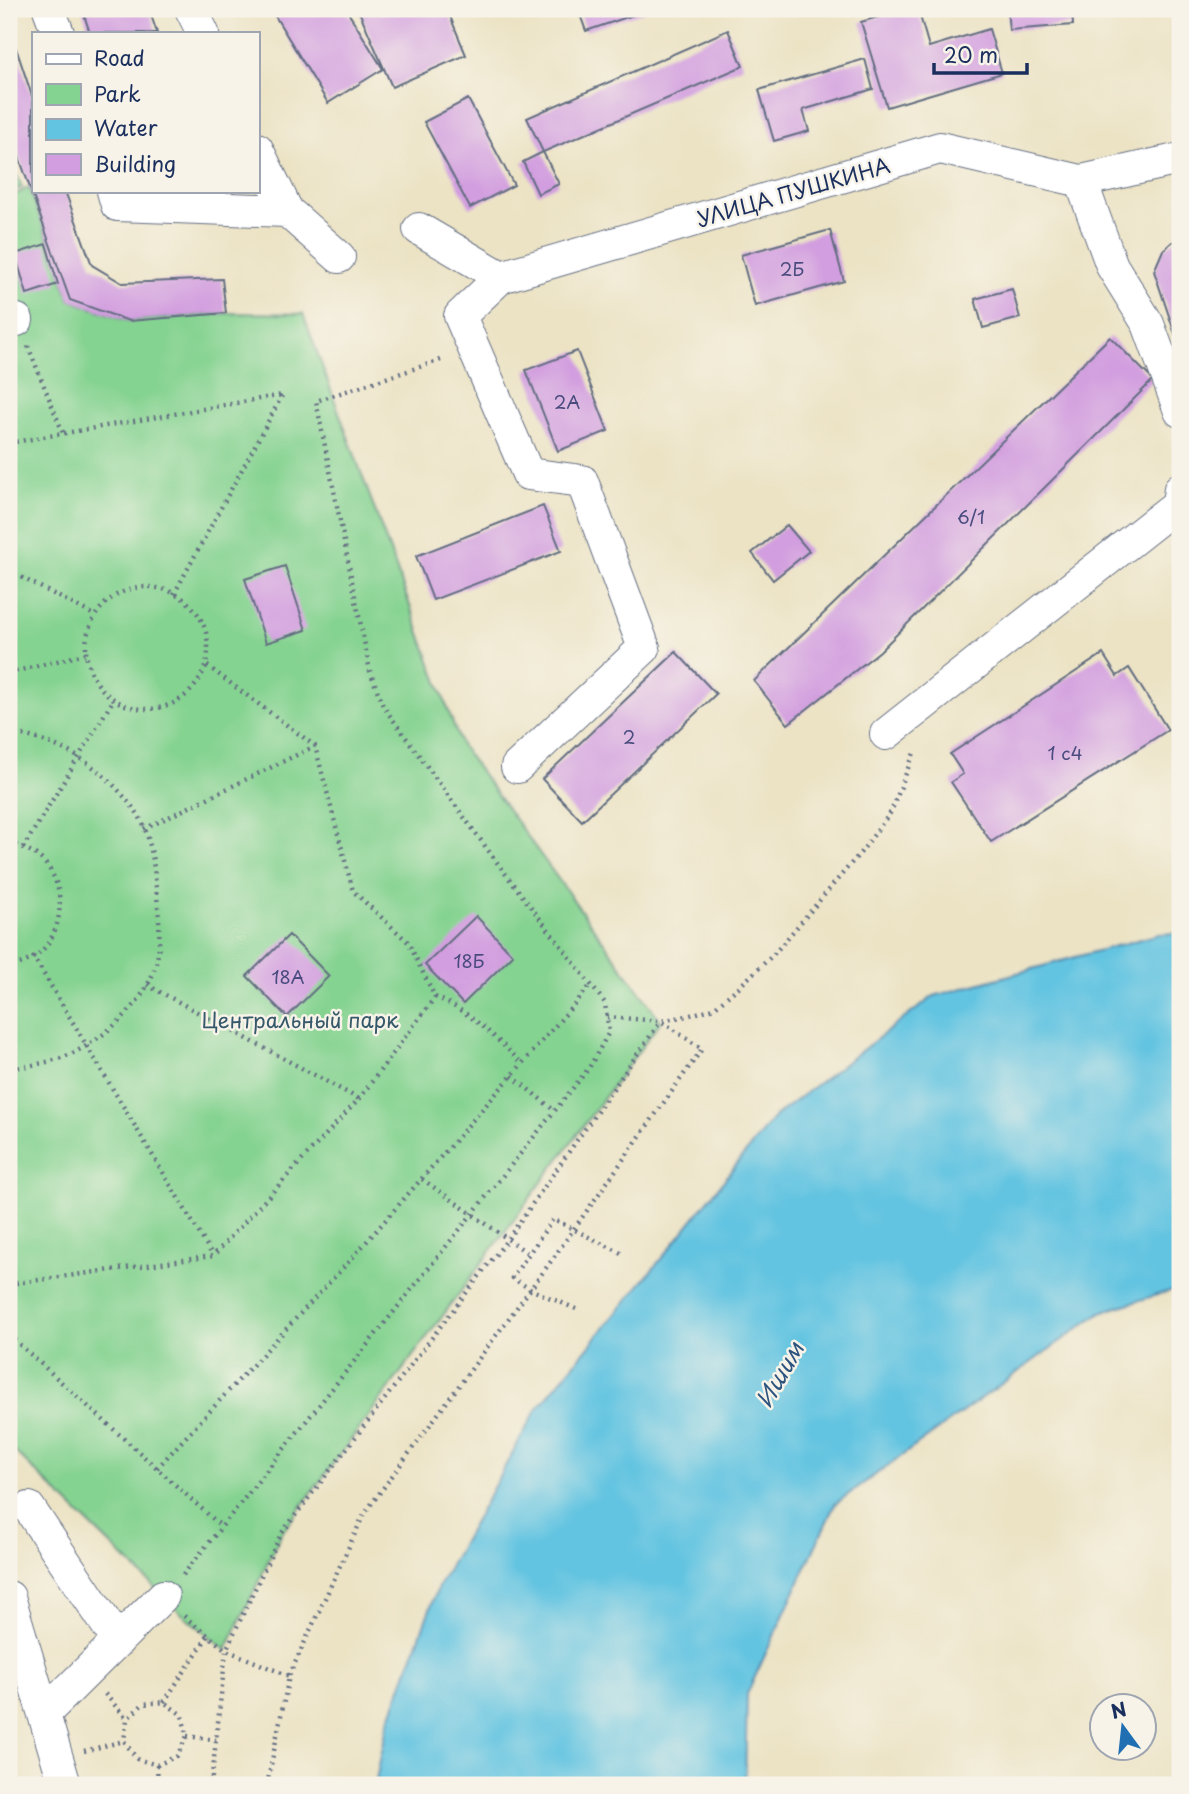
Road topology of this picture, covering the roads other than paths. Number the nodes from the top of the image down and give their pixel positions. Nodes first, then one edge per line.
1 (49, 9) edge
2 (191, 9) edge
3 (58, 32) edge
4 (202, 32) edge
5 (259, 153) edge
6 (1180, 159) edge
7 (1081, 181) junction
8 (113, 192) edge
9 (287, 211) junction
10 (419, 229) dead end
11 (339, 257) dead end
12 (500, 277) junction
13 (1180, 411) edge
14 (1179, 500) edge
15 (886, 734) dead end
16 (517, 767) dead end
17 (29, 1508) dead end
18 (10, 1604) edge
19 (172, 1605) road end
20 (118, 1641) junction
21 (44, 1714) junction
22 (65, 1785) edge

1 - 3 street
2 - 4 street
5 - 9 street
6 - 7 street, УЛИЦА ПУШКИНА
7 - 12 street, УЛИЦА ПУШКИНА
7 - 13 street
8 - 9 street
9 - 11 street
10 - 12 street
12 - 16 street
14 - 15 street
17 - 20 street
18 - 21 street
19 - 20 street
20 - 21 street
21 - 22 street

